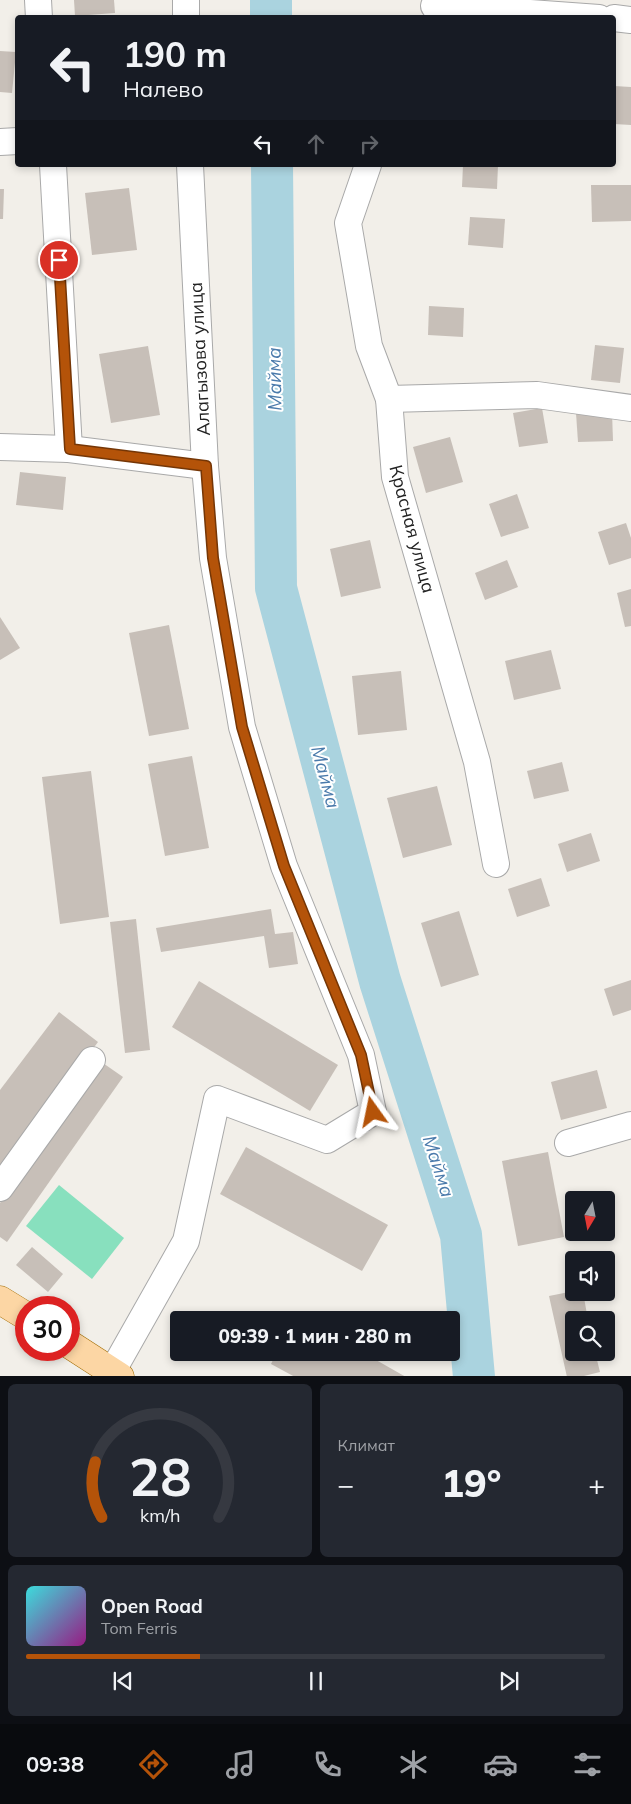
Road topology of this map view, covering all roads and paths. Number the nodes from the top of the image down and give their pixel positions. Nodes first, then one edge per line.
1 (38, 0) edge
2 (186, 0) edge
3 (433, 8) edge
4 (39, 15) edge
5 (186, 15) edge
6 (550, 15) edge
7 (616, 18) edge
8 (631, 20) edge
9 (15, 141) edge
10 (0, 142) edge
11 (53, 167) edge
12 (190, 167) edge
13 (367, 167) edge
14 (389, 399) junction
15 (631, 408) edge
16 (0, 447) edge
17 (70, 449) junction
18 (206, 466) junction
19 (496, 864) dead end
20 (92, 1060) dead end
21 (631, 1125) edge
22 (568, 1143) dead end
23 (0, 1188) edge
24 (0, 1300) edge
25 (15, 1309) edge
26 (80, 1351) edge
27 (116, 1374) edge

1 - 4 street
2 - 5 street
3 - 6 street
7 - 8 street
9 - 10 street
11 - 17 street
12 - 18 street, Алагызова улица
13 - 14 street, Красная улица
14 - 15 street
14 - 19 street, Красная улица
16 - 17 street
17 - 18 street
18 - 27 street, Алагызова улица
20 - 23 street
21 - 22 street
24 - 25 main road
26 - 27 main road

